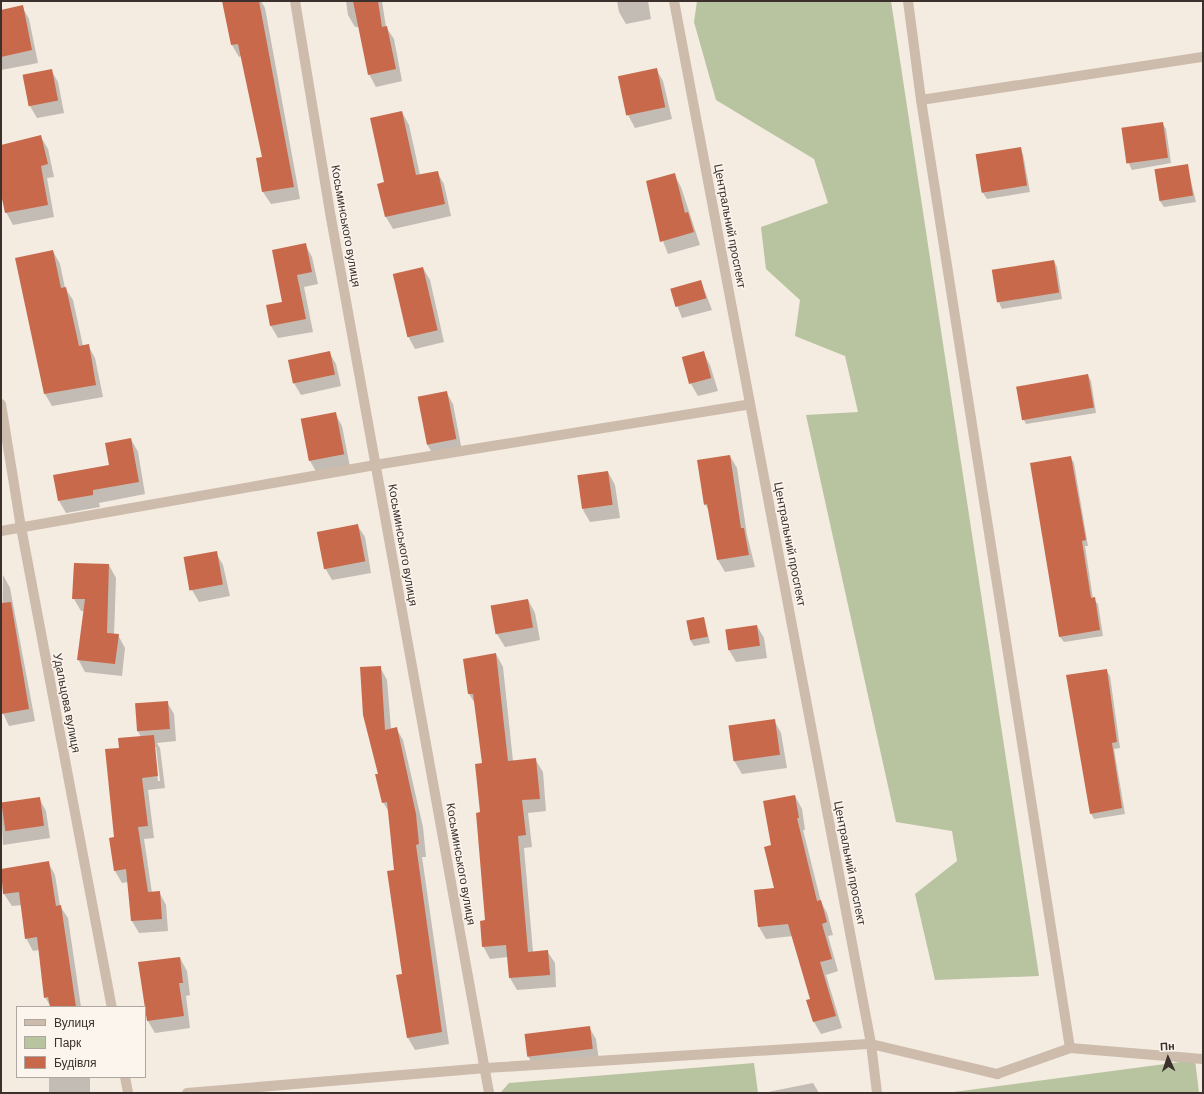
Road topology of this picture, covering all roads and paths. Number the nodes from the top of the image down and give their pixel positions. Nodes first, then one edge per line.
1 (295, 1) edge
2 (674, 1) edge
3 (908, 1) edge
4 (1203, 57) edge
5 (921, 100) junction
6 (1, 404) edge
7 (750, 404) junction
8 (375, 465) junction
9 (21, 527) junction
10 (1, 531) edge
11 (112, 1006) edge
12 (871, 1044) junction
13 (1070, 1048) junction
14 (1203, 1059) edge
15 (486, 1068) junction
16 (125, 1078) edge
17 (128, 1093) edge
18 (187, 1093) edge
19 (489, 1093) edge
20 (877, 1093) edge

1 - 8 street, Косьминського вулиця
2 - 7 street, Центральний проспект
3 - 5 street
4 - 5 street
5 - 13 street
6 - 9 street, Удальцова вулиця
7 - 8 street
7 - 12 street, Центральний проспект
8 - 9 street
8 - 15 street, Косьминського вулиця
9 - 10 street
9 - 11 street, Удальцова вулиця
12 - 13 street
12 - 15 street
12 - 20 street, Центральний проспект
13 - 14 street
15 - 18 street
15 - 19 street, Косьминського вулиця
16 - 17 street

